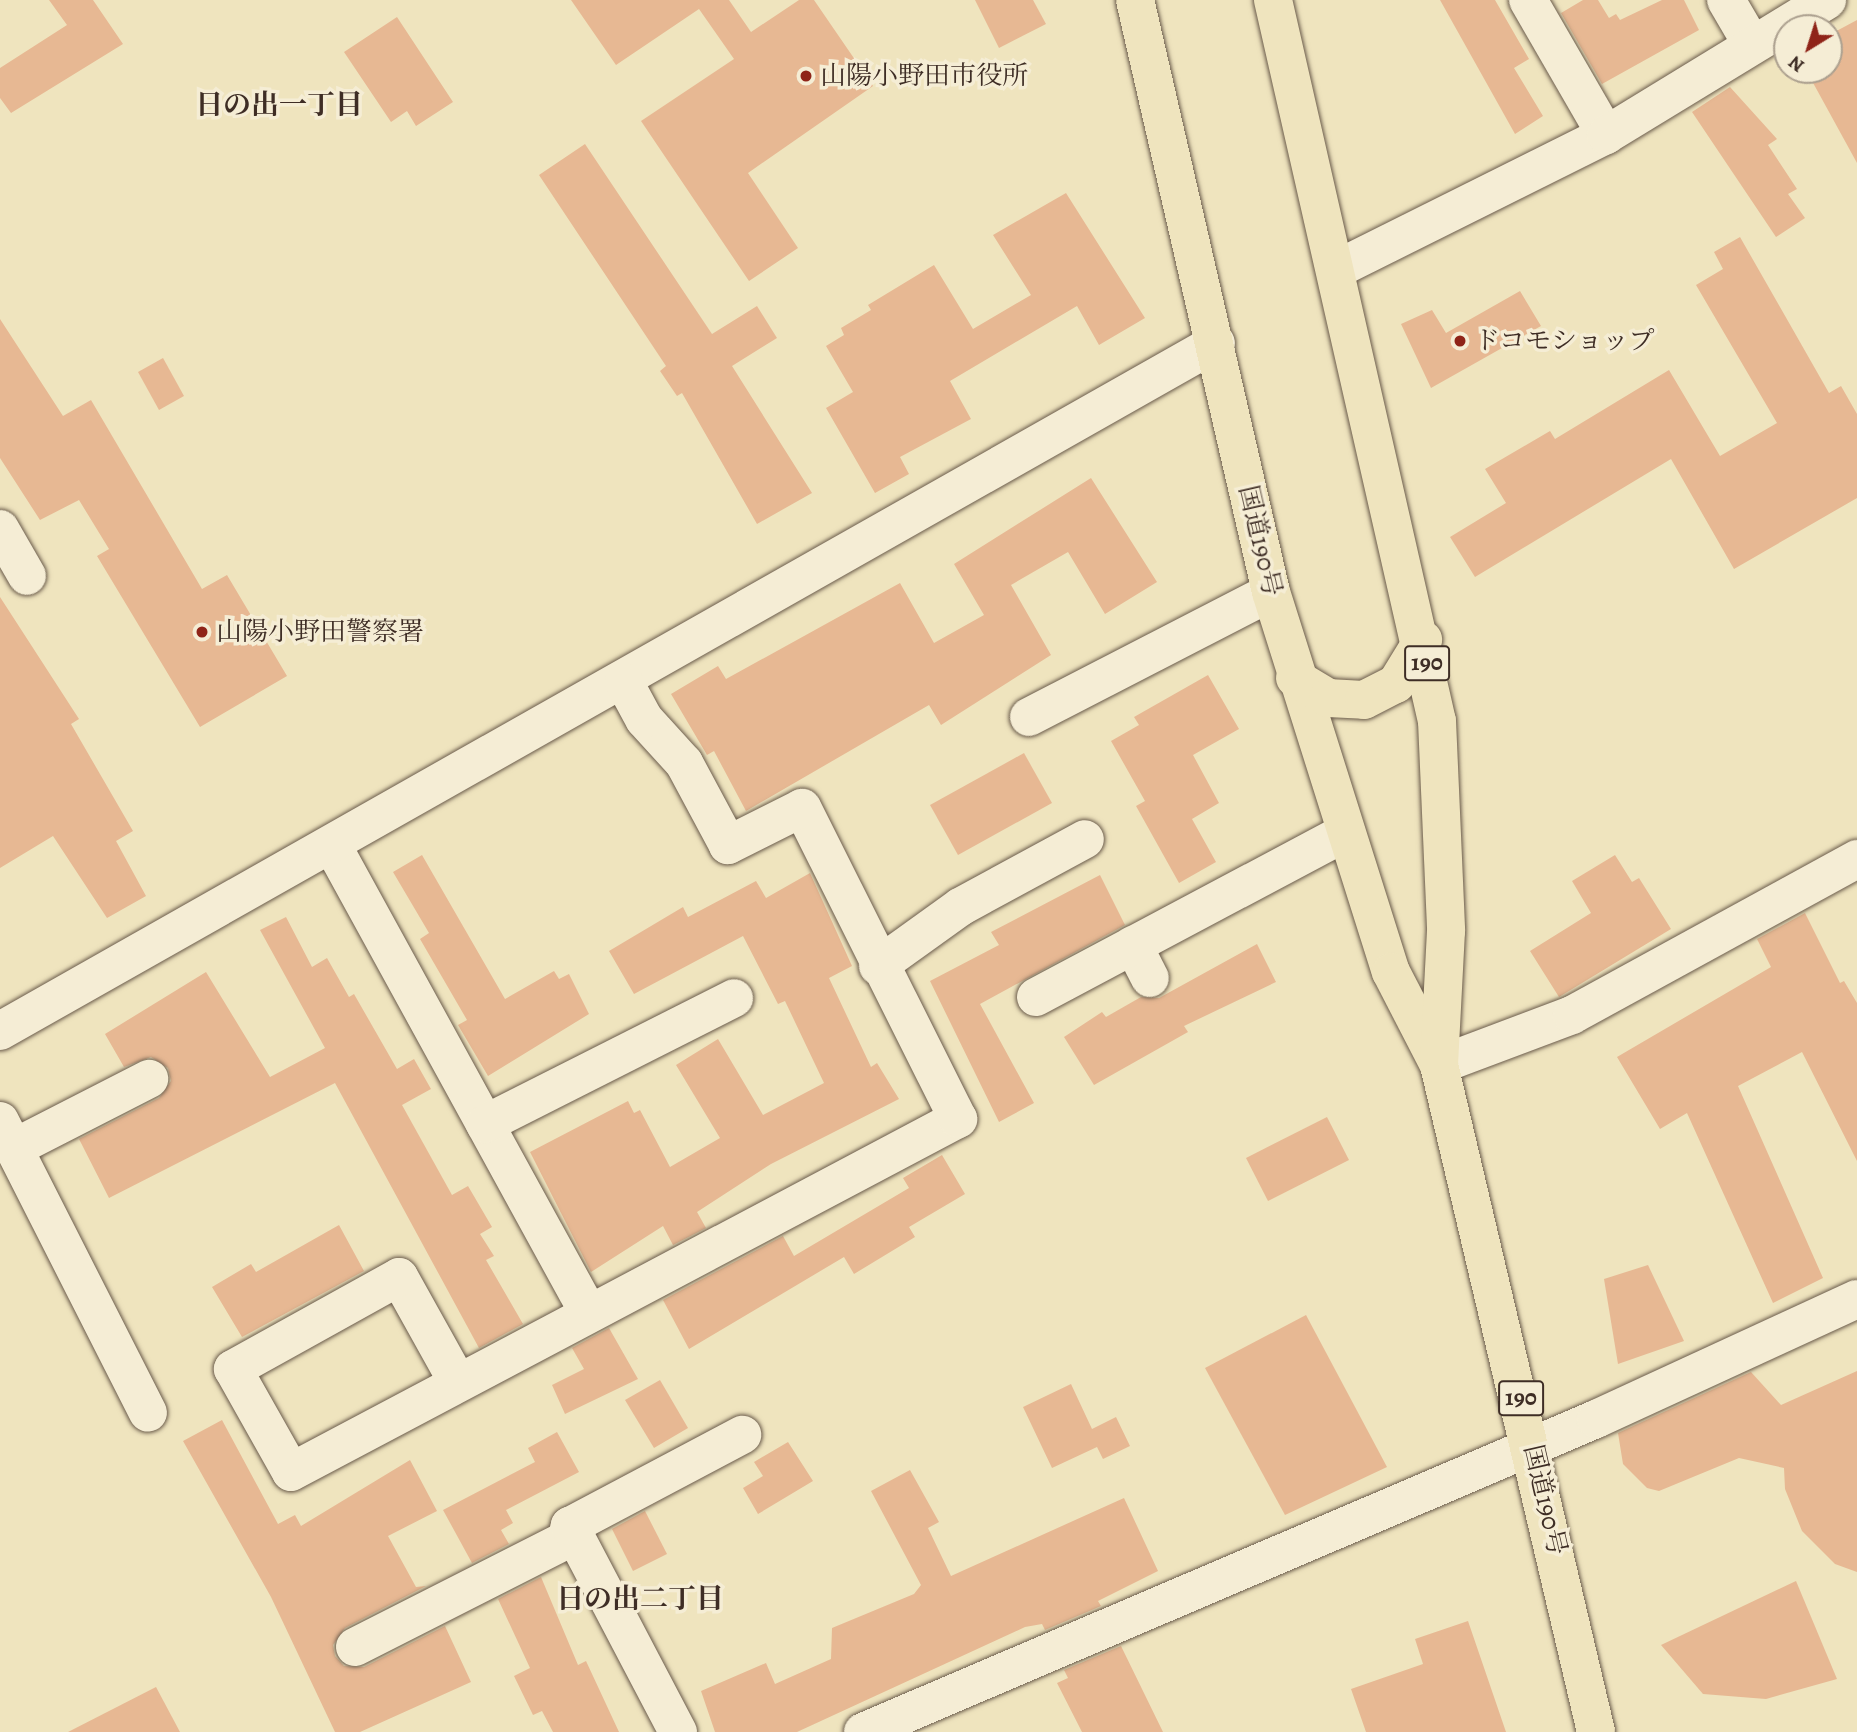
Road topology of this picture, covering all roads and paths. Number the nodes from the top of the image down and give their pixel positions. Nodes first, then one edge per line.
1 (1135, 0) edge
2 (1273, 0) edge
3 (1528, 0) edge
4 (1726, 0) edge
5 (1827, 0) edge
6 (1750, 41) junction
7 (1606, 135) junction
8 (1337, 269) junction
9 (1216, 343) junction
10 (0, 529) edge
11 (27, 576) dead end
12 (1271, 592) junction
13 (1423, 640) junction
14 (1295, 678) junction
15 (624, 682) junction
16 (1030, 717) dead end
17 (1344, 833) junction
18 (1085, 839) dead end
19 (332, 845) junction
20 (1857, 859) edge
21 (878, 966) junction
22 (1036, 997) dead end
23 (734, 998) dead end
24 (0, 1031) edge
25 (1438, 1065) junction
26 (149, 1079) dead end
27 (485, 1124) junction
28 (7, 1135) edge
29 (1857, 1299) edge
30 (587, 1310) junction
31 (457, 1381) junction
32 (148, 1413) dead end
33 (742, 1435) dead end
34 (1533, 1445) junction
35 (570, 1526) junction
36 (355, 1647) dead end
37 (678, 1732) edge
38 (863, 1732) edge
39 (1596, 1732) edge

1 - 9 highway, 国道190号 / 190
2 - 8 highway, 国道190号 / 190
3 - 7 street
4 - 6 street
5 - 6 street
6 - 7 street
7 - 8 street
8 - 13 highway, 国道190号 / 190
9 - 12 highway, 国道190号 / 190
9 - 15 street
10 - 11 street
12 - 14 highway, 国道190号 / 190
12 - 16 street
13 - 14 highway
13 - 25 highway, 国道190号 / 190
14 - 17 highway, 国道190号 / 190
15 - 19 street
15 - 21 street
17 - 22 street
17 - 25 highway, 国道190号 / 190
18 - 21 street
19 - 24 street
19 - 27 street
20 - 25 street
21 - 30 street
23 - 27 street
25 - 34 highway, 国道190号 / 190
26 - 28 street
27 - 30 street
28 - 32 street
29 - 34 street
30 - 31 street
31 - 31 street
33 - 35 street
34 - 38 street
34 - 39 highway, 国道190号 / 190
35 - 36 street
35 - 37 street

